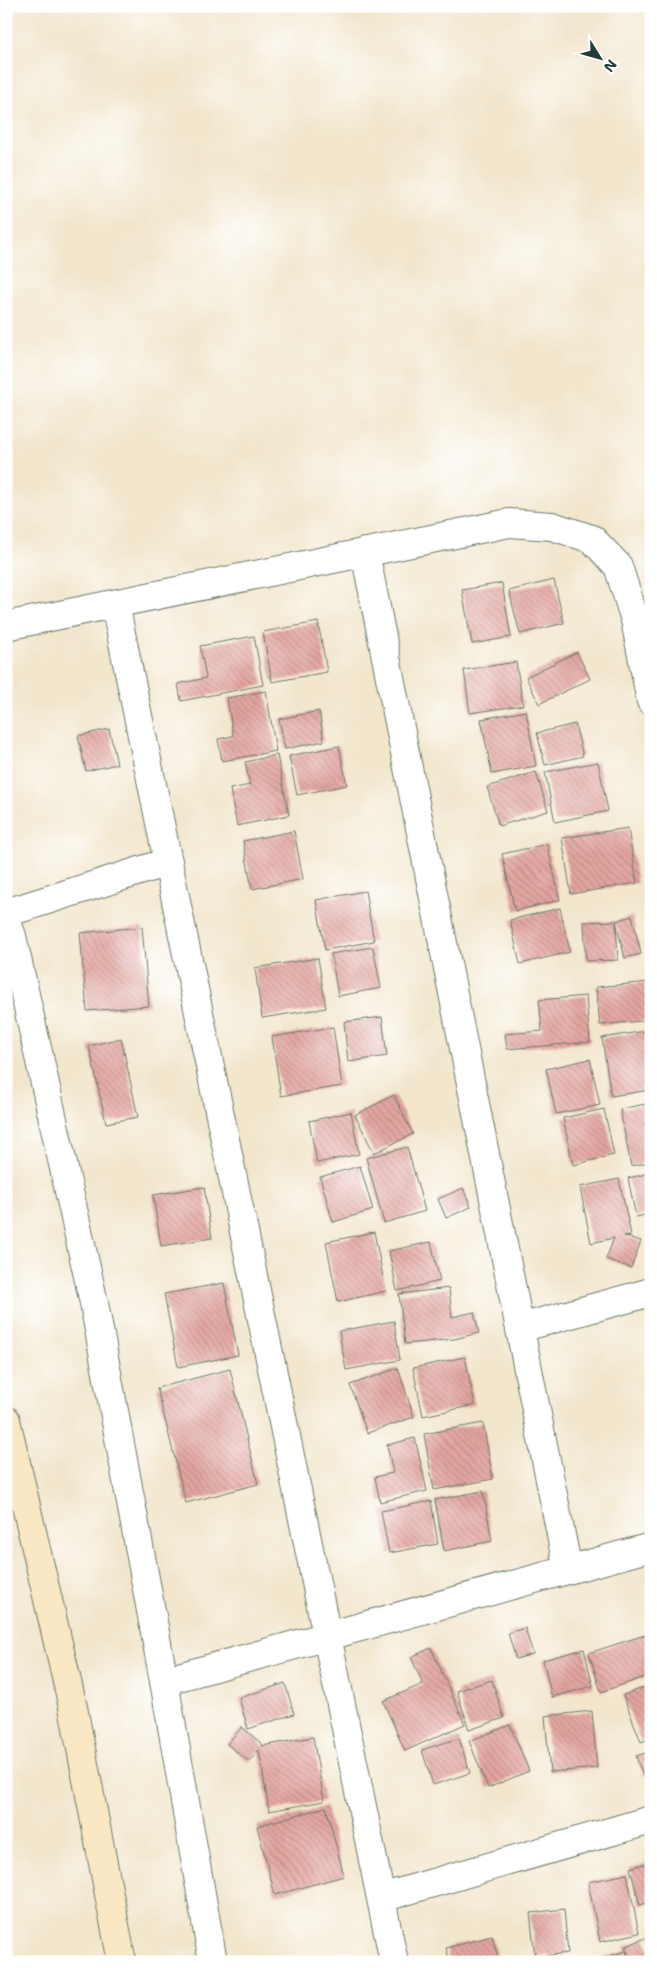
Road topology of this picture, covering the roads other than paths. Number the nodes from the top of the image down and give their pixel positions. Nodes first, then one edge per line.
1 (365, 552) junction
2 (115, 604) junction
3 (6, 626) edge
4 (651, 701) edge
5 (168, 862) junction
6 (6, 912) edge
7 (6, 920) edge
8 (651, 1292) edge
9 (520, 1328) junction
10 (6, 1420) edge
11 (651, 1547) edge
12 (568, 1570) junction
13 (327, 1636) junction
14 (164, 1681) junction
15 (651, 1820) edge
16 (381, 1898) junction
17 (122, 1962) edge
18 (213, 1962) edge
19 (394, 1962) edge

1 - 2 street
1 - 4 street
1 - 9 street
2 - 3 street
2 - 5 street
5 - 6 street
5 - 13 street
7 - 14 street
8 - 9 street
9 - 12 street
10 - 17 main road
11 - 12 street
12 - 13 street
13 - 14 street
13 - 16 street
14 - 18 street
15 - 16 street
16 - 19 street

